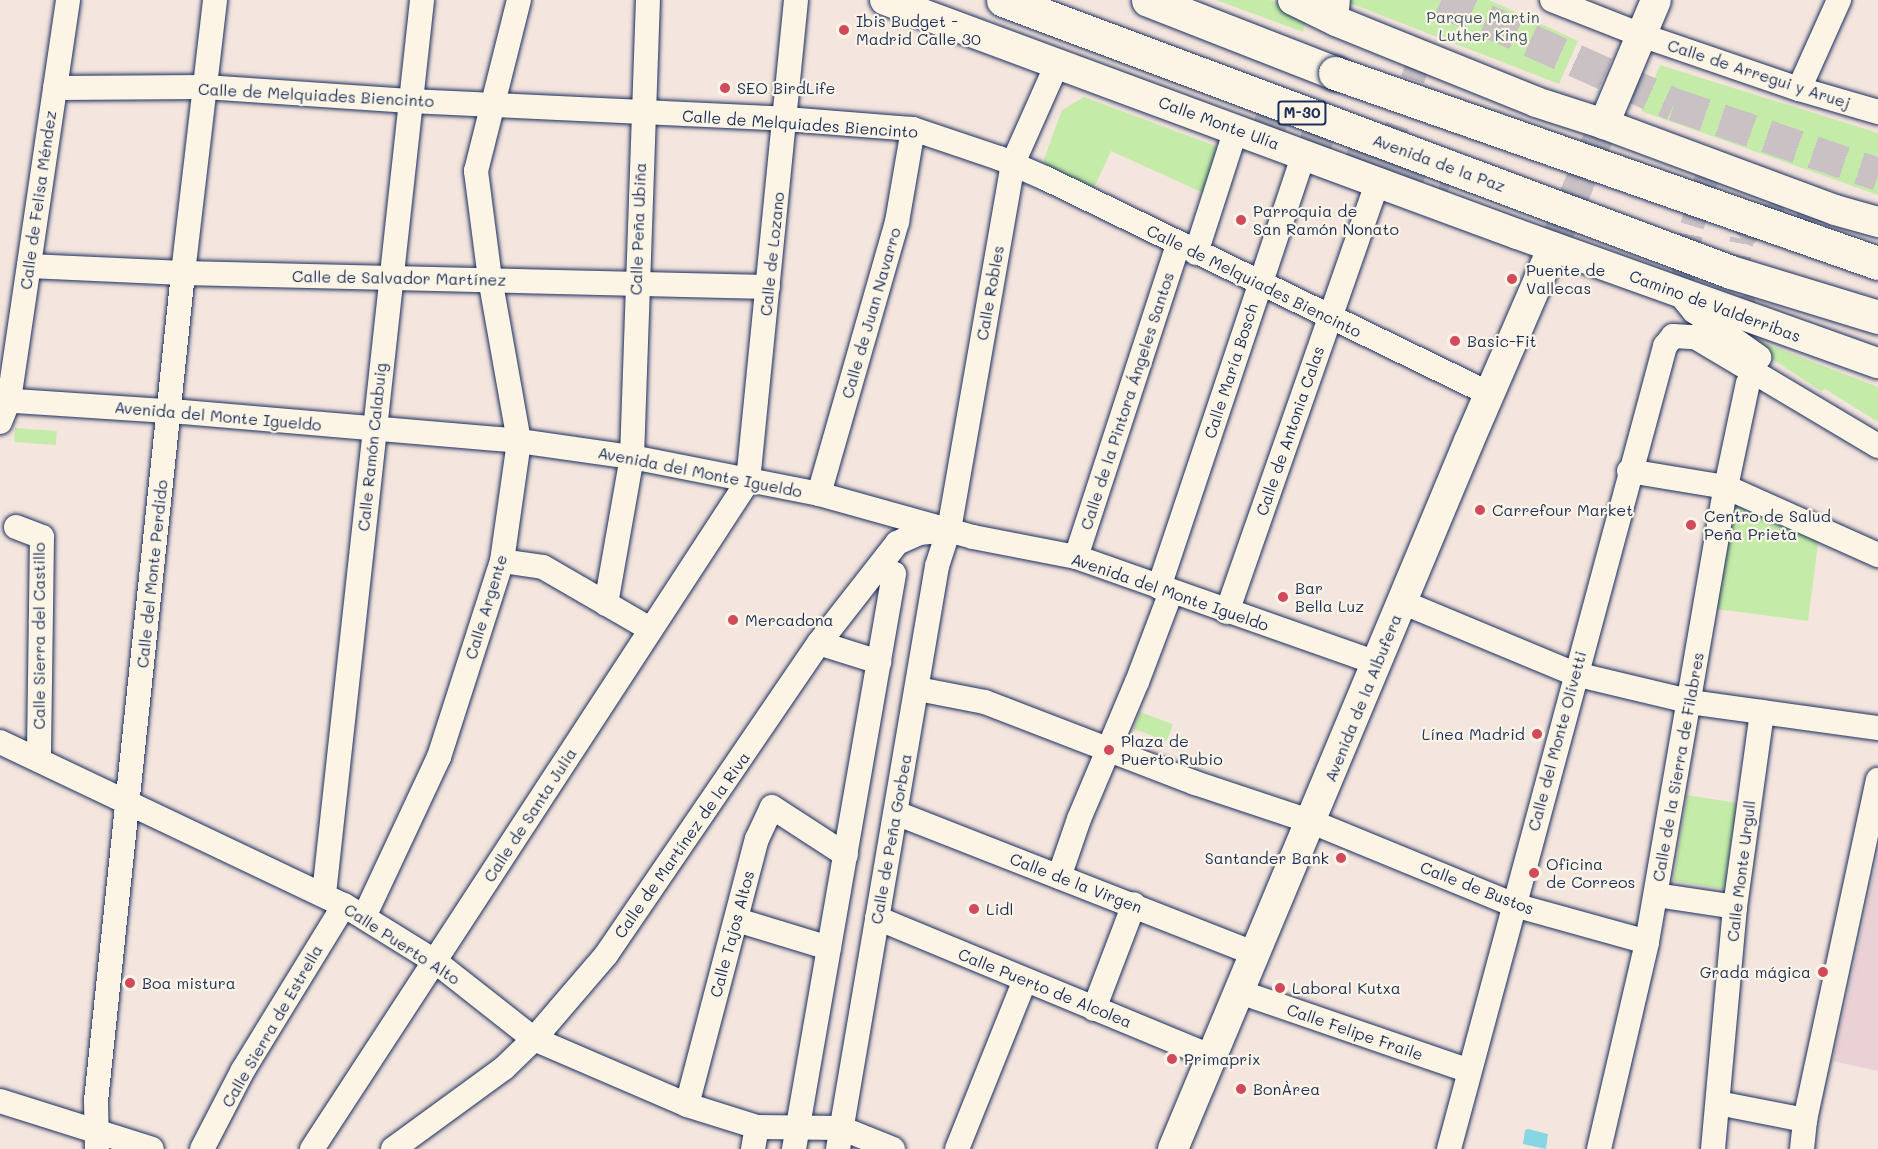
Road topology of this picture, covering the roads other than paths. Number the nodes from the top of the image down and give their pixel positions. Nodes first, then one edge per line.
1 (68, 0) edge
2 (215, 0) edge
3 (422, 0) edge
4 (519, 0) edge
5 (648, 0) edge
6 (796, 0) edge
7 (885, 0) edge
8 (1003, 0) edge
9 (1148, 0) edge
10 (1293, 0) edge
11 (1552, 0) edge
12 (1656, 0) edge
13 (1839, 0) edge
14 (1337, 11) edge
15 (1641, 35) junction
16 (1058, 64) junction
17 (205, 87) junction
18 (55, 88) junction
19 (1799, 90) junction
20 (410, 101) junction
21 (492, 104) junction
22 (642, 112) junction
23 (1878, 112) edge
24 (786, 119) junction
25 (1604, 124) junction
26 (914, 129) junction
27 (1236, 129) junction
28 (1304, 154) junction
29 (1013, 164) junction
30 (1378, 182) junction
31 (1878, 222) edge
32 (1553, 247) junction
33 (1187, 249) junction
34 (1878, 263) edge
35 (29, 266) junction
36 (183, 273) junction
37 (392, 279) junction
38 (490, 279) junction
39 (636, 283) junction
40 (1259, 284) junction
41 (768, 287) junction
42 (1680, 294) junction
43 (1878, 317) edge
44 (1330, 318) junction
45 (1878, 363) edge
46 (1748, 383) dead end
47 (1489, 394) junction
48 (1808, 403) junction
49 (3, 407) edge
50 (169, 411) junction
51 (374, 429) junction
52 (519, 441) junction
53 (1878, 446) edge
54 (632, 458) junction
55 (1629, 471) junction
56 (748, 481) junction
57 (1726, 487) junction
58 (819, 494) junction
59 (16, 527) dead end
60 (948, 530) junction
61 (1878, 555) edge
62 (1076, 557) junction
63 (502, 561) junction
64 (894, 574) dead end
65 (1165, 590) junction
66 (1402, 602) junction
67 (606, 604) junction
68 (1227, 612) junction
69 (650, 630) junction
70 (825, 645) dead end
71 (879, 662) junction
72 (1377, 663) junction
73 (1575, 674) junction
74 (918, 689) junction
75 (1689, 701) junction
76 (1762, 712) junction
77 (1878, 728) edge
78 (0, 742) edge
79 (1108, 750) junction
80 (39, 760) junction
81 (1878, 780) edge
82 (129, 805) junction
83 (896, 813) junction
84 (1312, 822) junction
85 (846, 855) junction
86 (1059, 877) junction
87 (1656, 895) junction
88 (1134, 904) junction
89 (1514, 904) junction
90 (344, 905) junction
91 (1735, 907) junction
92 (877, 918) junction
93 (737, 920) junction
94 (1647, 942) junction
95 (830, 948) junction
96 (1256, 954) junction
97 (436, 962) junction
98 (1025, 980) junction
99 (1240, 992) junction
100 (1094, 1010) junction
101 (534, 1039) junction
102 (1213, 1058) junction
103 (1469, 1071) junction
104 (0, 1101) edge
105 (1718, 1103) junction
106 (687, 1105) junction
107 (1805, 1120) junction
108 (799, 1125) junction
109 (755, 1138) edge
110 (97, 1139) edge
111 (839, 1139) edge
112 (400, 1147) edge
113 (152, 1149) edge
114 (202, 1149) edge
115 (312, 1149) edge
116 (794, 1149) edge
117 (893, 1149) edge
118 (957, 1149) edge
119 (1173, 1149) edge
120 (1449, 1149) edge
121 (1599, 1149) edge
122 (1713, 1149) edge
123 (1802, 1149) edge

1 - 18 street, Calle de Felisa Méndez
2 - 17 street, Calle del Monte Perdido
3 - 20 street, Calle Ramón Calabuig
4 - 21 street, Calle Argente
5 - 22 street, Calle Peña Ubiña
6 - 24 street, Calle de Lozano
7 - 16 main road, Calle Monte Ulía
8 - 43 highway, Avenida de la Paz / M-30, bridge
9 - 34 highway, bridge
10 - 14 main road
11 - 15 street, Calle de Arregui y Aruej
12 - 15 main road
13 - 19 street
14 - 25 main road
15 - 19 street, Calle de Arregui y Aruej
15 - 25 main road
16 - 27 main road, Calle Monte Ulía
16 - 29 street, Calle Robles
17 - 18 street, Calle de Melquiades Biencinto
17 - 20 street, Calle de Melquiades Biencinto
17 - 36 street, Calle del Monte Perdido
18 - 35 street, Calle de Felisa Méndez
19 - 23 street, Calle de Arregui y Aruej
20 - 21 street, Calle de Melquiades Biencinto
20 - 37 street, Calle Ramón Calabuig
21 - 22 street, Calle de Melquiades Biencinto
21 - 38 street, Calle Argente
22 - 24 street, Calle de Melquiades Biencinto
22 - 39 street, Calle Peña Ubiña
24 - 26 street, Calle de Melquiades Biencinto
24 - 41 street, Calle de Lozano
25 - 31 main road
26 - 29 street, Calle de Melquiades Biencinto
26 - 58 street, Calle de Juan Navarro
27 - 28 main road, Calle Monte Ulía
27 - 33 street, Calle de la Pintora Ángeles Santos
28 - 30 main road, Calle Monte Ulía
28 - 40 street, Calle María Bosch
29 - 33 street, Calle de Melquiades Biencinto
29 - 60 street, Calle Robles
30 - 32 main road, Calle Monte Ulía
30 - 44 street, Calle de Antonia Calas
32 - 42 main road, Camino de Valderribas
32 - 47 main road, Avenida de la Albufera
33 - 40 street, Calle de Melquiades Biencinto
33 - 62 street, Calle de la Pintora Ángeles Santos
35 - 36 street, Calle de Salvador Martínez
35 - 49 street, Calle de Felisa Méndez
36 - 37 street, Calle de Salvador Martínez
36 - 50 street, Calle del Monte Perdido
37 - 38 street, Calle de Salvador Martínez
37 - 51 street, Calle Ramón Calabuig
38 - 39 street, Calle de Salvador Martínez
38 - 52 street, Calle Argente
39 - 41 street, Calle de Salvador Martínez
39 - 54 street, Calle Peña Ubiña
40 - 44 street, Calle de Melquiades Biencinto
40 - 65 street, Calle María Bosch
41 - 56 street, Calle de Lozano
42 - 45 main road, Camino de Valderribas
42 - 48 street
44 - 47 street, Calle de Melquiades Biencinto
44 - 68 street, Calle de Antonia Calas
46 - 57 street, Calle de la Sierra de Filabres
47 - 66 main road, Avenida de la Albufera
48 - 53 street
48 - 55 street, Calle del Monte Olivetti
49 - 50 street, Avenida del Monte Igueldo
50 - 51 street, Avenida del Monte Igueldo
50 - 82 street, Calle del Monte Perdido
51 - 52 street, Avenida del Monte Igueldo
51 - 90 street, Calle Ramón Calabuig
52 - 54 street, Avenida del Monte Igueldo
52 - 63 street, Calle Argente
54 - 56 street, Avenida del Monte Igueldo
54 - 67 street, Calle Peña Ubiña
55 - 57 street
55 - 73 street, Calle del Monte Olivetti
56 - 58 street, Avenida del Monte Igueldo
56 - 69 street, Calle de Santa Julia
57 - 61 street
57 - 75 street, Calle de la Sierra de Filabres
58 - 60 street, Avenida del Monte Igueldo
59 - 80 street, Calle Sierra del Castillo
60 - 62 street, Avenida del Monte Igueldo
60 - 74 street, Calle de Peña Gorbea
60 - 101 street, Calle de Martínez de la Riva
62 - 65 street, Avenida del Monte Igueldo
63 - 67 street
63 - 90 street, Calle Argente
64 - 71 street
65 - 68 street, Avenida del Monte Igueldo
65 - 79 street, Calle María Bosch
66 - 72 main road, Avenida de la Albufera
66 - 73 street
67 - 69 street
68 - 72 street, Avenida del Monte Igueldo
69 - 97 street, Calle de Santa Julia
70 - 71 street
71 - 85 street
72 - 84 main road, Avenida de la Albufera
73 - 75 street
73 - 89 street, Calle del Monte Olivetti
74 - 79 street
74 - 83 street, Calle de Peña Gorbea
75 - 76 street
75 - 87 street, Calle de la Sierra de Filabres
76 - 77 street
76 - 91 street, Calle Monte Urgull
78 - 80 street, Calle Puerto Alto
79 - 84 street, Calle de Bustos
79 - 86 street
80 - 82 street, Calle Puerto Alto
81 - 107 street
82 - 90 street, Calle Puerto Alto
82 - 110 street, Calle del Monte Perdido
83 - 86 street, Calle de la Virgen
83 - 92 street, Calle de Peña Gorbea
84 - 89 street, Calle de Bustos
84 - 96 main road, Avenida de la Albufera
85 - 93 street, Calle Tajos Altos
85 - 95 street
86 - 88 street, Calle de la Virgen
87 - 91 street
87 - 94 street, Calle de la Sierra de Filabres
88 - 96 street, Calle de la Virgen
88 - 100 street
89 - 94 street, Calle de Bustos
89 - 103 street, Calle del Monte Olivetti
90 - 97 street, Calle Puerto Alto
90 - 114 street, Calle Sierra de Estrella
91 - 105 street, Calle Monte Urgull
92 - 98 street, Calle Puerto de Alcolea
92 - 111 street, Calle de Peña Gorbea
93 - 95 street
93 - 106 street, Calle Tajos Altos
94 - 121 street, Calle de la Sierra de Filabres
95 - 108 street
96 - 99 main road, Avenida de la Albufera
97 - 101 street, Calle Puerto Alto
97 - 115 street, Calle de Santa Julia
98 - 100 street, Calle Puerto de Alcolea
98 - 118 street
99 - 102 main road, Avenida de la Albufera
99 - 103 street, Calle Felipe Fraile
100 - 102 street, Calle Puerto de Alcolea
101 - 106 street, Calle Puerto Alto
101 - 112 street, Calle de Martínez de la Riva
102 - 119 main road, Avenida de la Albufera
103 - 120 street, Calle del Monte Olivetti
104 - 110 street
105 - 107 street
105 - 122 street, Calle Monte Urgull
106 - 109 street, Calle Puerto Alto
107 - 123 street
108 - 109 street, Calle Puerto Alto
108 - 111 street, Calle Puerto Alto
108 - 116 street
110 - 113 street
111 - 117 street, Calle Puerto Alto

